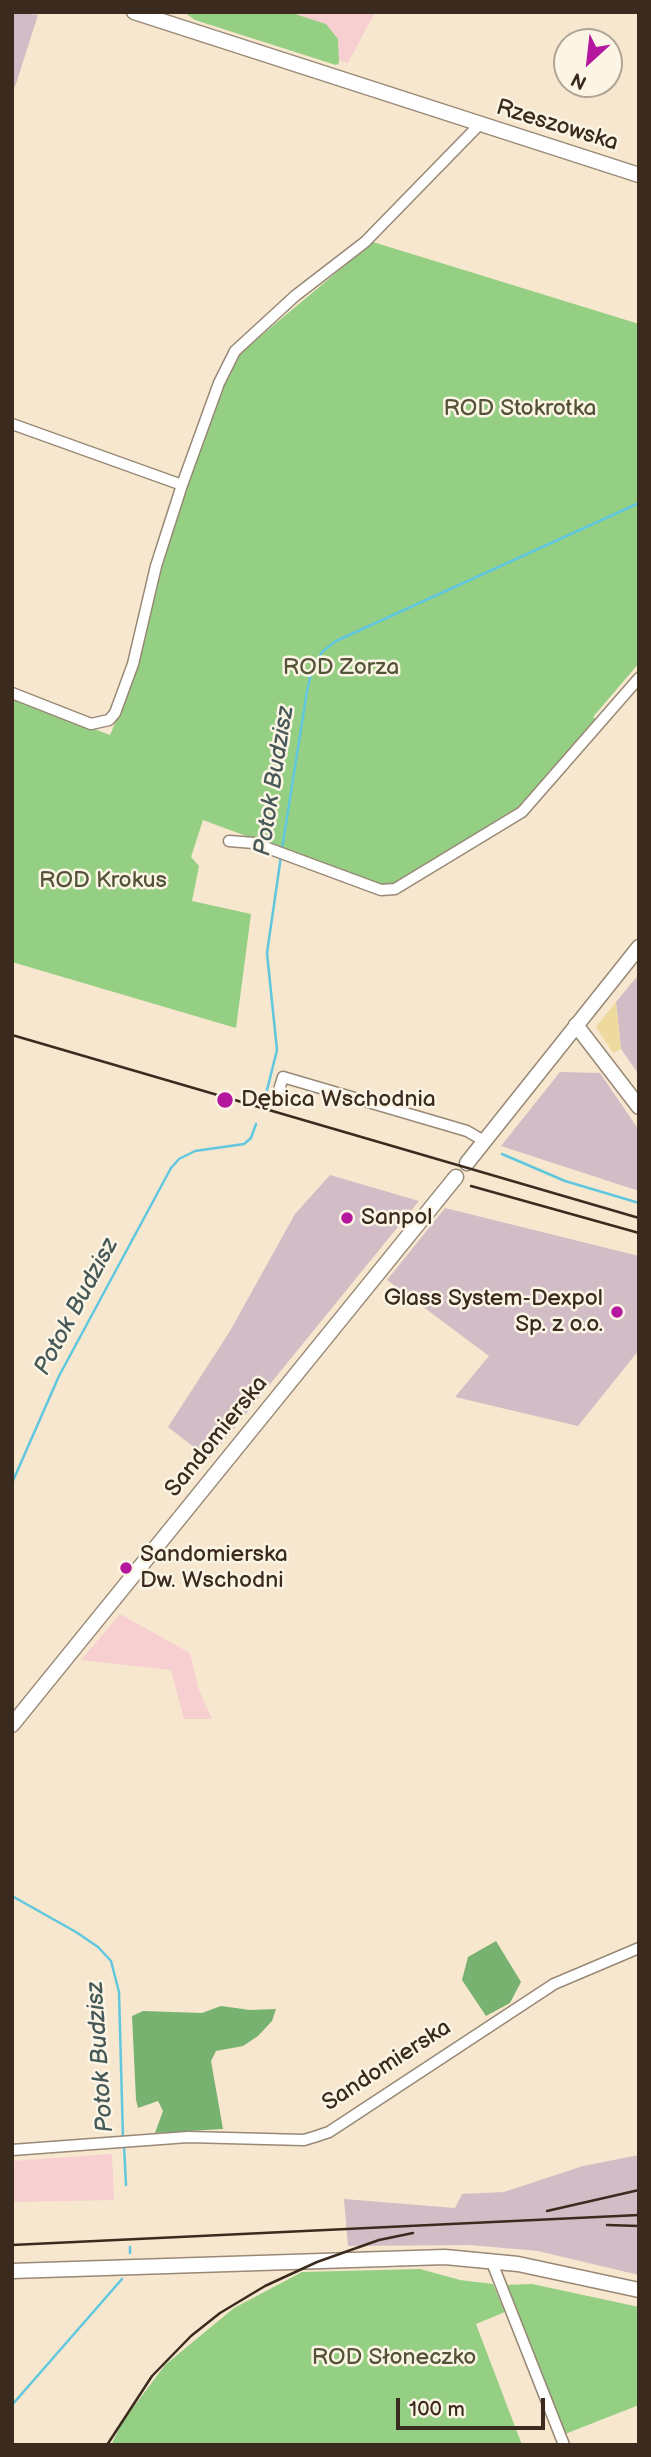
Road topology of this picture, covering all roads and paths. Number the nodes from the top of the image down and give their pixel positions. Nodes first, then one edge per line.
1 (134, 12) edge
2 (480, 124) junction
3 (639, 175) edge
4 (12, 424) edge
5 (182, 485) junction
6 (639, 678) edge
7 (12, 693) edge
8 (229, 841) dead end
9 (639, 947) edge
10 (576, 1024) junction
11 (282, 1064) dead end
12 (283, 1077) junction
13 (279, 1090) dead end
14 (639, 1107) edge
15 (484, 1142) junction
16 (467, 1163) dead end
17 (456, 1177) dead end
18 (12, 1725) edge
19 (639, 1948) edge
20 (12, 2150) edge
21 (491, 2260) junction
22 (12, 2271) edge
23 (639, 2290) edge
24 (565, 2445) edge

1 - 2 street
2 - 3 street, Rzeszowska
2 - 5 street, Rzeszowska
4 - 5 street
5 - 7 street, Rzeszowska
6 - 8 street
9 - 10 street
10 - 14 street
10 - 15 street
11 - 12 street
12 - 13 street
12 - 15 street
15 - 16 street
17 - 18 street, Sandomierska
19 - 20 street, Sandomierska
21 - 22 street
21 - 23 street
21 - 24 street

